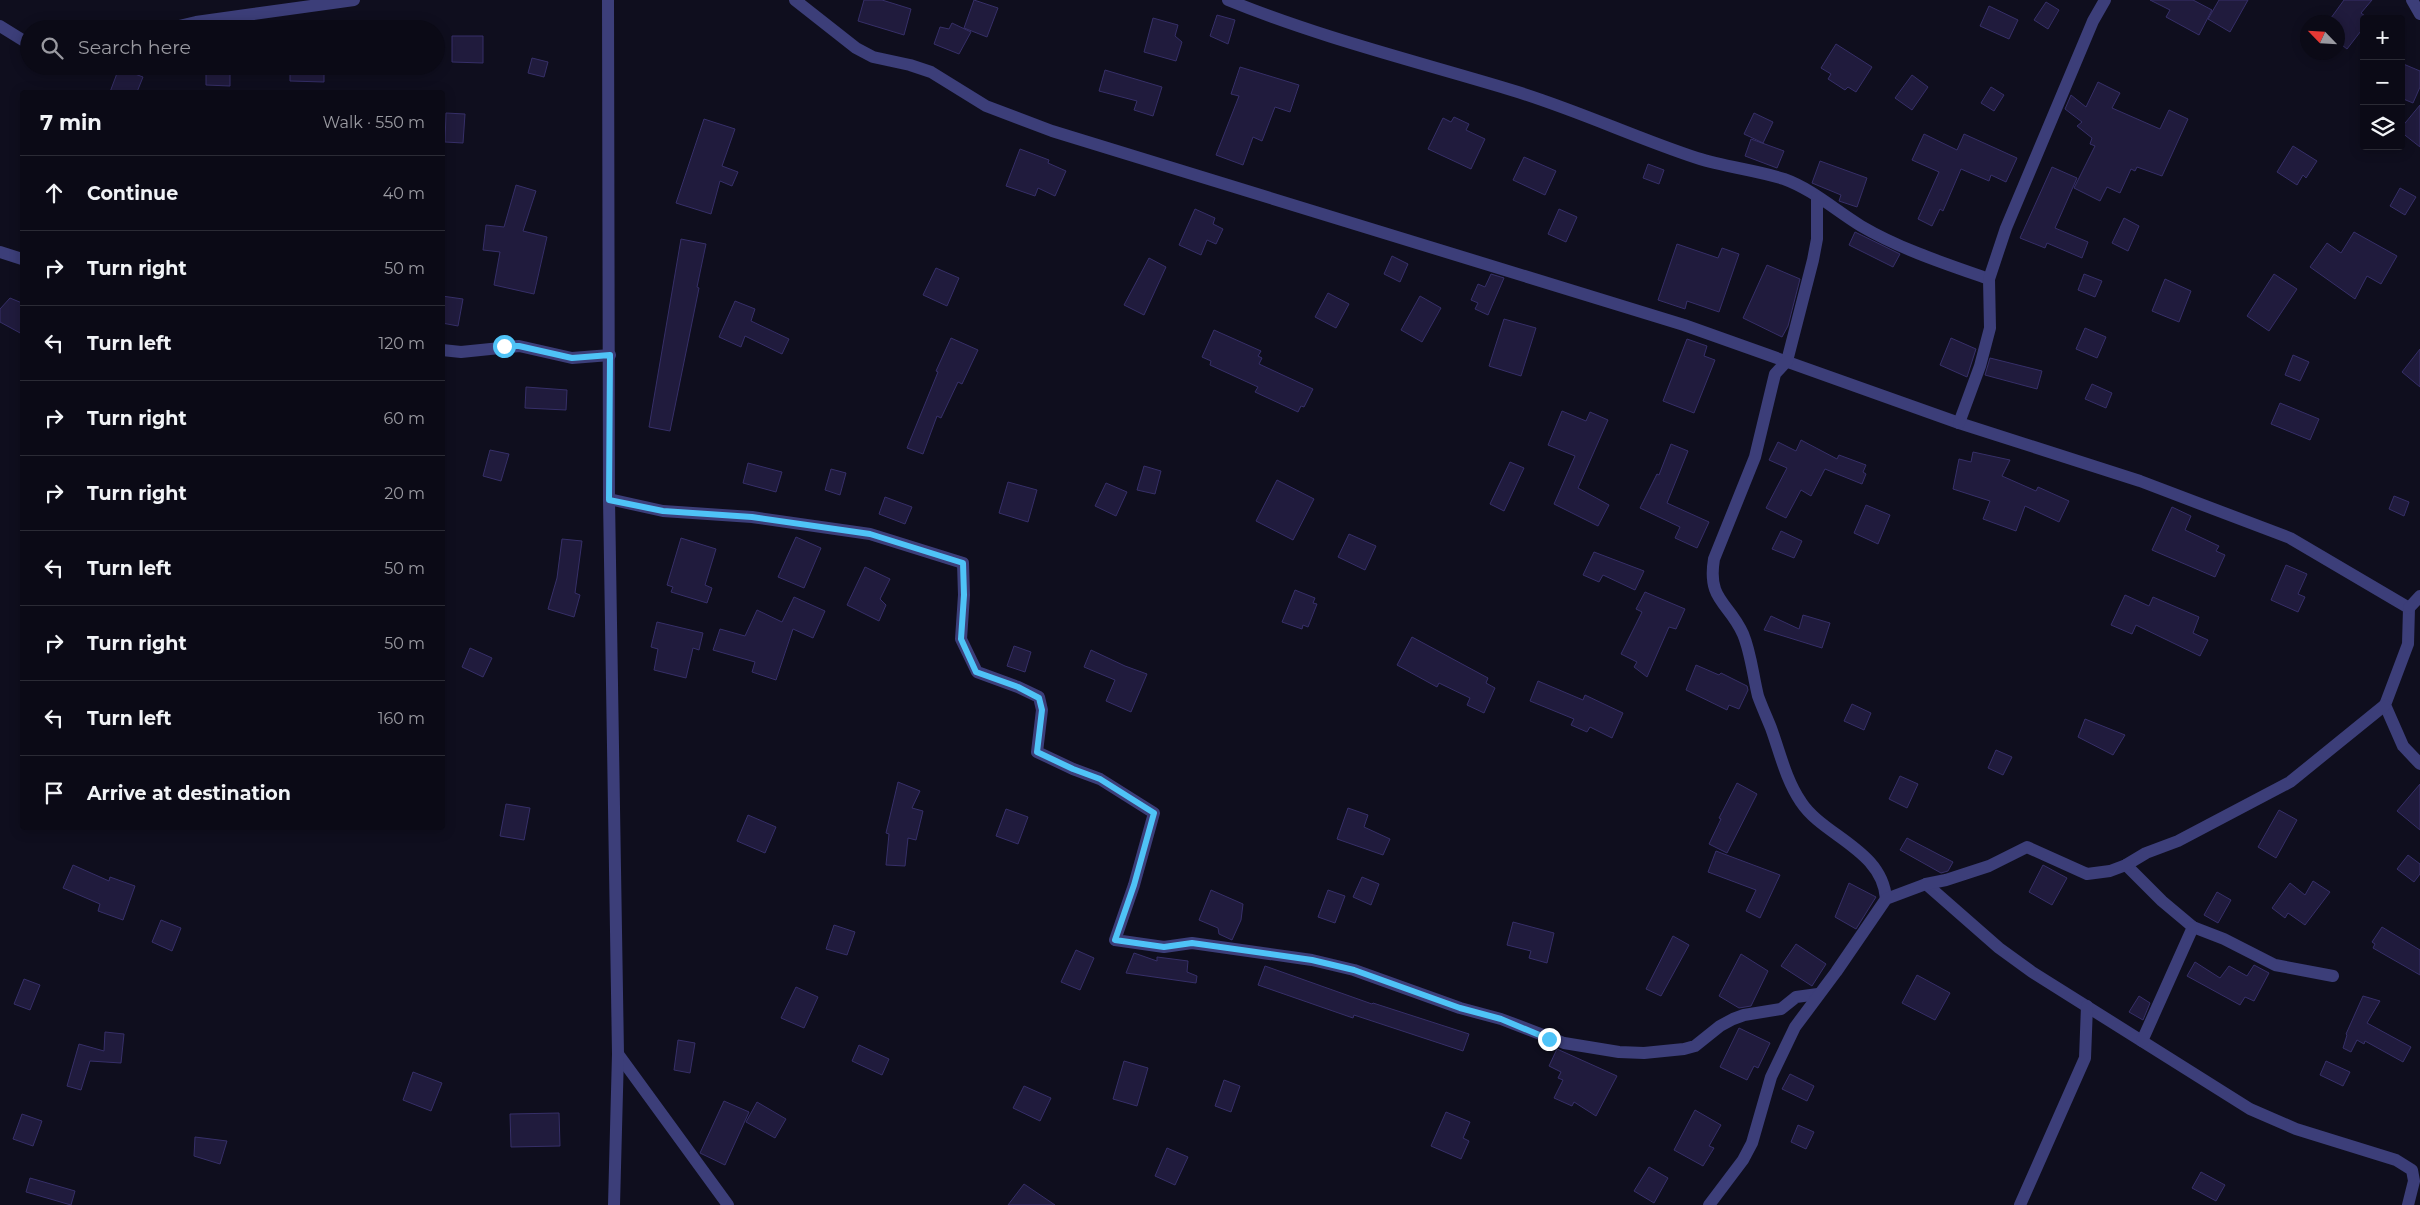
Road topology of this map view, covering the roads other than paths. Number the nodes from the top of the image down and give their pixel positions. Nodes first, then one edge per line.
1 (354, 0) edge
2 (608, 0) edge
3 (795, 0) edge
4 (1228, 0) edge
5 (2105, 0) edge
6 (2412, 0) edge
7 (2420, 14) edge
8 (210, 20) edge
9 (0, 26) edge
10 (20, 38) edge
11 (1817, 196) junction
12 (2, 257) edge
13 (20, 259) edge
14 (1989, 279) junction
15 (445, 350) edge
16 (610, 355) junction
17 (1787, 361) junction
18 (1959, 423) junction
19 (609, 500) junction
20 (2420, 596) edge
21 (2409, 608) junction
22 (2414, 646) edge
23 (2386, 705) junction
24 (2420, 764) edge
25 (2126, 865) junction
26 (1926, 884) junction
27 (1886, 899) junction
28 (2193, 927) junction
29 (2333, 976) dead end
30 (1818, 994) junction
31 (2086, 1006) junction
32 (2142, 1041) junction
33 (618, 1054) junction
34 (614, 1205) edge
35 (728, 1205) edge
36 (1709, 1205) edge
37 (2020, 1205) edge
38 (2408, 1205) edge

1 - 8 street
2 - 16 street
3 - 17 street
4 - 11 street
5 - 14 street
6 - 7 street
9 - 10 street
11 - 14 street
11 - 17 street
12 - 13 street
14 - 18 street
15 - 16 street
16 - 19 street
17 - 18 street
17 - 27 street
18 - 21 street
19 - 30 street
19 - 33 street
20 - 21 street
21 - 22 street
22 - 23 street
23 - 24 street
23 - 25 street
25 - 26 street
25 - 28 street
26 - 27 street
26 - 31 street
27 - 30 street
28 - 29 street
28 - 32 street
30 - 36 street
31 - 32 street
31 - 37 street
32 - 38 street
33 - 34 street
33 - 35 street

